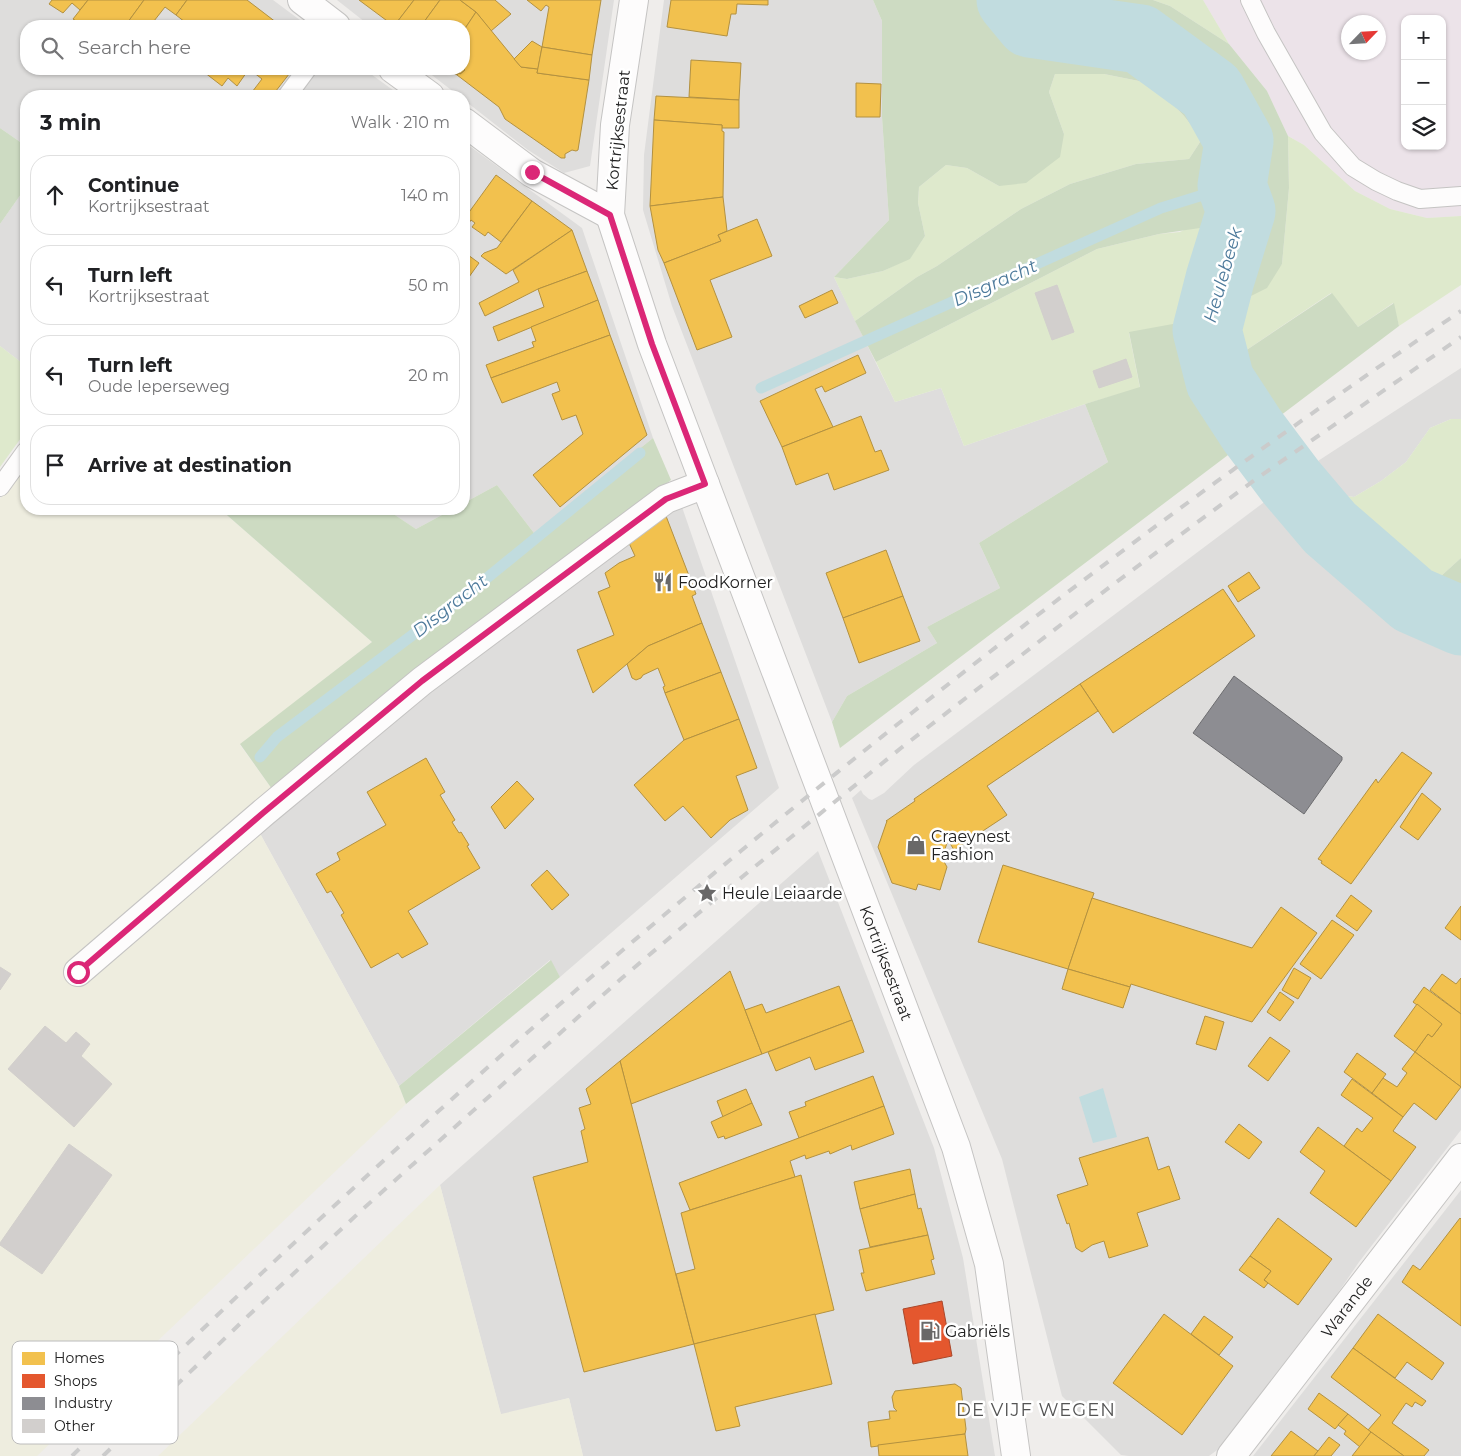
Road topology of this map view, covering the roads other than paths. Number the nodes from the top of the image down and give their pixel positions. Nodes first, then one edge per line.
1 (302, 0) edge
2 (634, 0) edge
3 (1250, 0) edge
4 (328, 20) edge
5 (303, 75) edge
6 (401, 75) edge
7 (291, 90) edge
8 (422, 90) edge
9 (470, 126) edge
10 (1461, 196) edge
11 (610, 215) junction
12 (20, 459) edge
13 (705, 484) junction
14 (0, 487) edge
15 (78, 972) dead end
16 (1461, 1158) edge
17 (1016, 1456) edge
18 (1231, 1456) edge

1 - 4 street
2 - 11 street, Kortrijksestraat
3 - 10 lane
5 - 7 lane
6 - 8 street
9 - 11 street
11 - 13 street, Kortrijksestraat
12 - 14 lane
13 - 15 street
13 - 17 street, Kortrijksestraat
16 - 18 street, Warande

